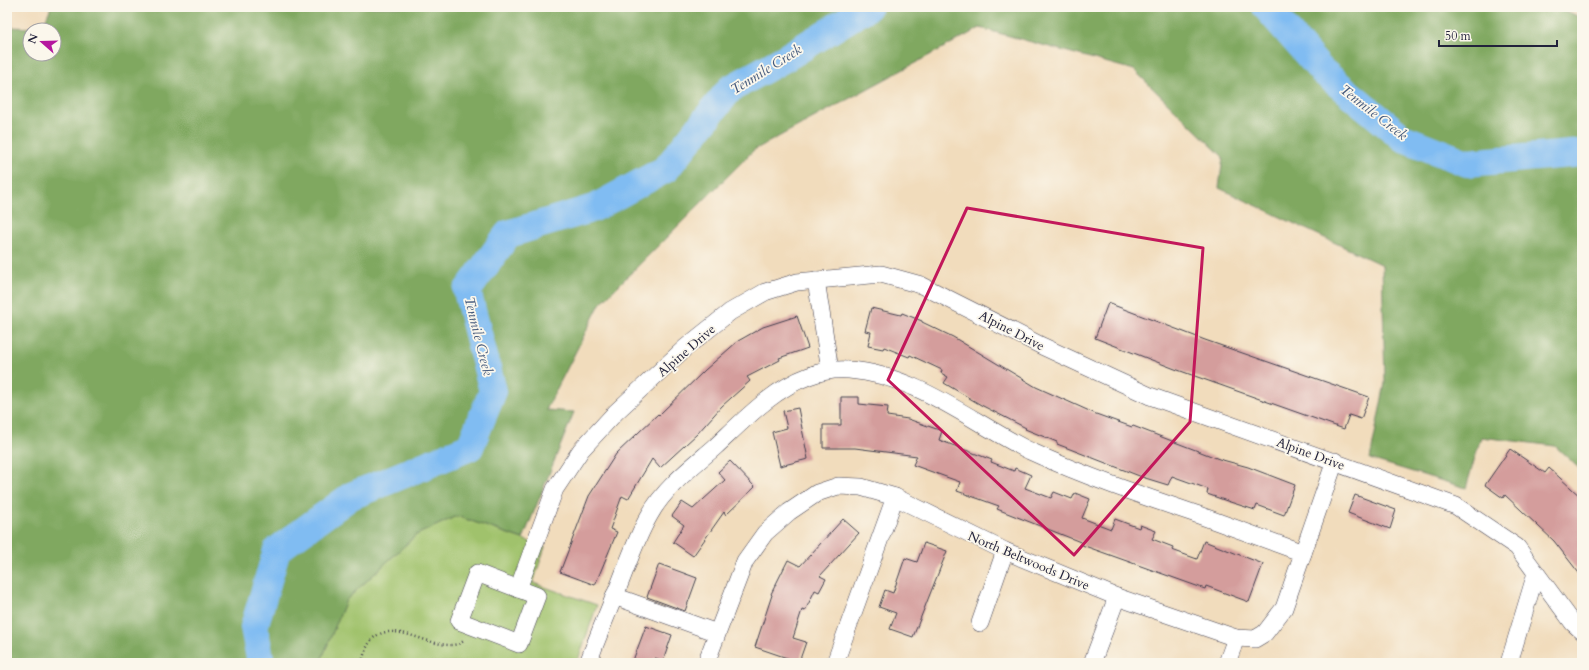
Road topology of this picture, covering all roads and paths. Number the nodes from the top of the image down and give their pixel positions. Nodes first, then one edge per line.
1 (816, 280) junction
2 (830, 370) junction
3 (1335, 461) junction
4 (895, 497) junction
5 (1005, 551) junction
6 (1303, 553) junction
7 (1536, 573) junction
8 (518, 589) junction
9 (614, 596) junction
10 (1117, 597) junction
11 (980, 623) dead end
12 (475, 627) junction
13 (1582, 631) edge
14 (717, 633) junction
15 (1236, 638) junction
16 (362, 663) edge
17 (588, 663) edge
18 (706, 663) edge
19 (835, 663) edge
20 (1092, 663) edge
21 (1227, 663) edge
22 (1509, 663) edge

1 - 2 street
1 - 3 street, Alpine Drive
1 - 8 street, Alpine Drive
2 - 6 street
2 - 9 street
3 - 6 street, North Beltwoods Drive
3 - 7 street, Alpine Drive
4 - 5 street, North Beltwoods Drive
4 - 14 street, North Beltwoods Drive
4 - 19 street
5 - 10 street, North Beltwoods Drive
5 - 11 street
6 - 15 street, North Beltwoods Drive
7 - 13 street, Alpine Drive
7 - 22 street
8 - 12 street
8 - 12 street
9 - 14 street
9 - 17 street
10 - 15 street, North Beltwoods Drive
10 - 20 street
12 - 16 path
14 - 18 street, North Beltwoods Drive
15 - 21 street

